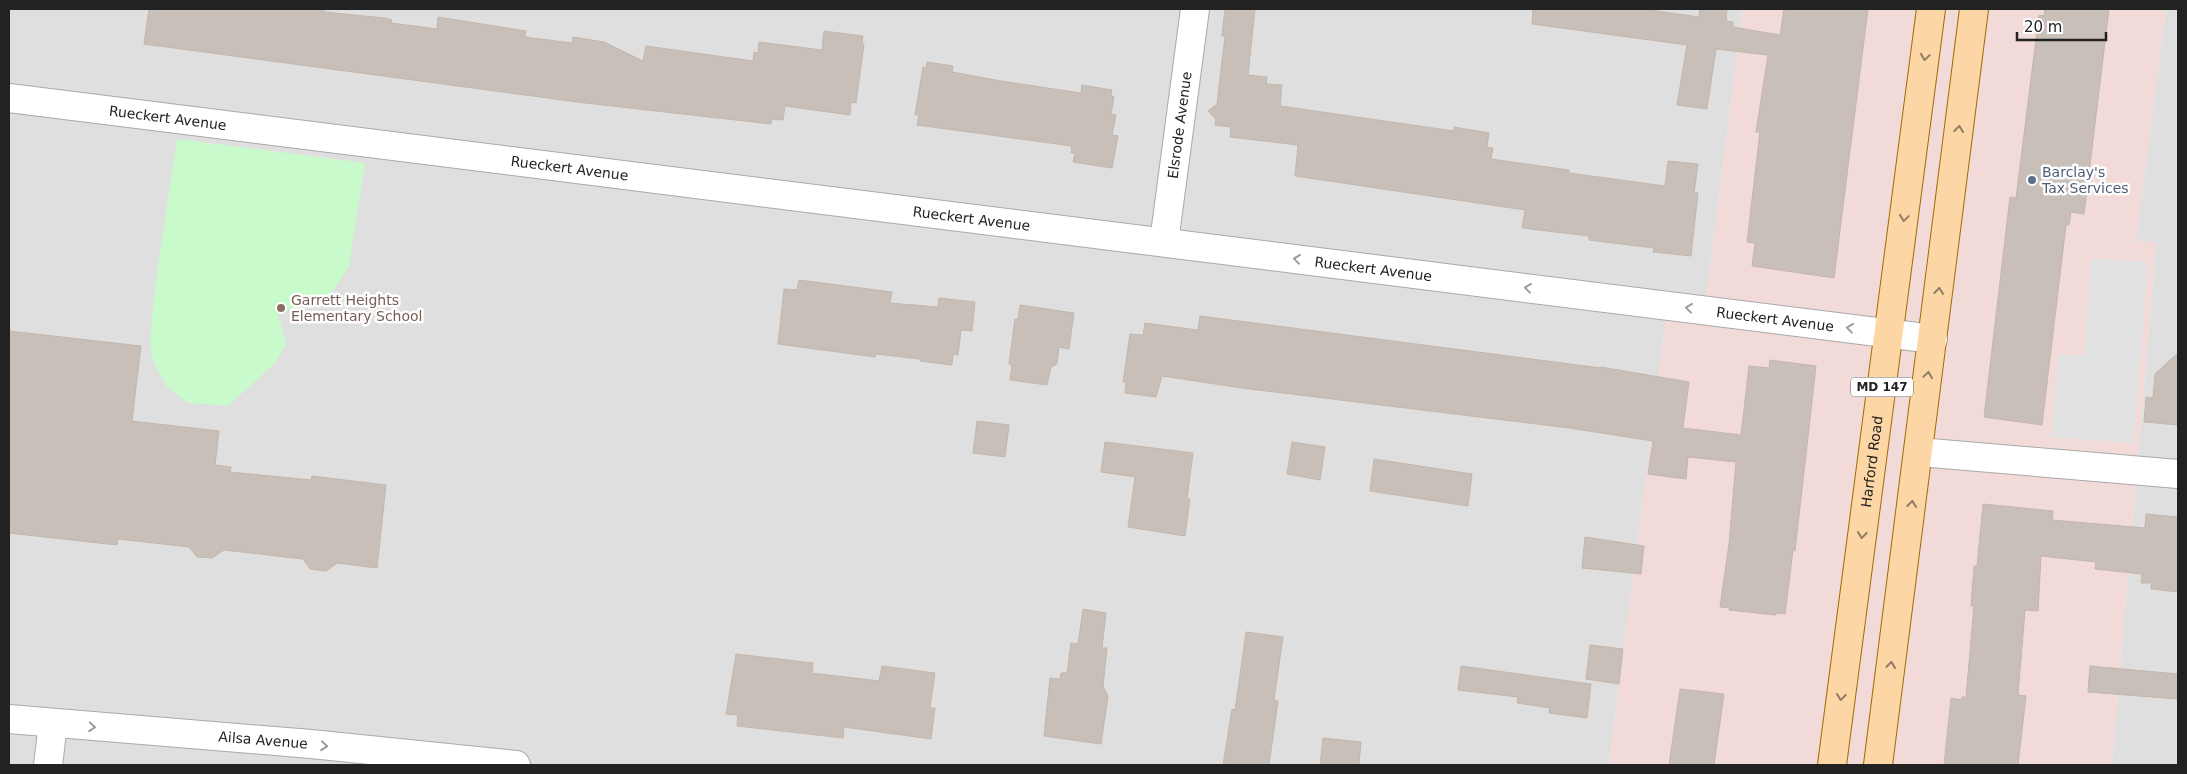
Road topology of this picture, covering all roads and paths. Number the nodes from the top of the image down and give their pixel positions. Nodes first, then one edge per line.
1 (1195, 9) edge
2 (1931, 9) edge
3 (1974, 9) edge
4 (9, 98) edge
5 (1164, 242) junction
6 (1889, 333) junction
7 (1933, 339) junction
8 (1919, 452) junction
9 (2178, 474) edge
10 (9, 719) edge
11 (52, 724) junction
12 (48, 765) edge
13 (516, 765) edge
14 (1832, 765) edge
15 (1878, 765) edge

1 - 5 street, Elsrode Avenue
2 -> 6 main road, Harford Road / MD 147
7 -> 3 main road, MD 147
4 - 5 street, Rueckert Avenue
6 -> 5 street, Rueckert Avenue
6 - 7 street, Rueckert Avenue
6 -> 14 main road, Harford Road / MD 147
8 -> 7 main road, MD 147
8 - 9 street
15 -> 8 main road, MD 147
10 - 11 street, Ailsa Avenue
11 - 12 street
11 -> 13 street, Ailsa Avenue

